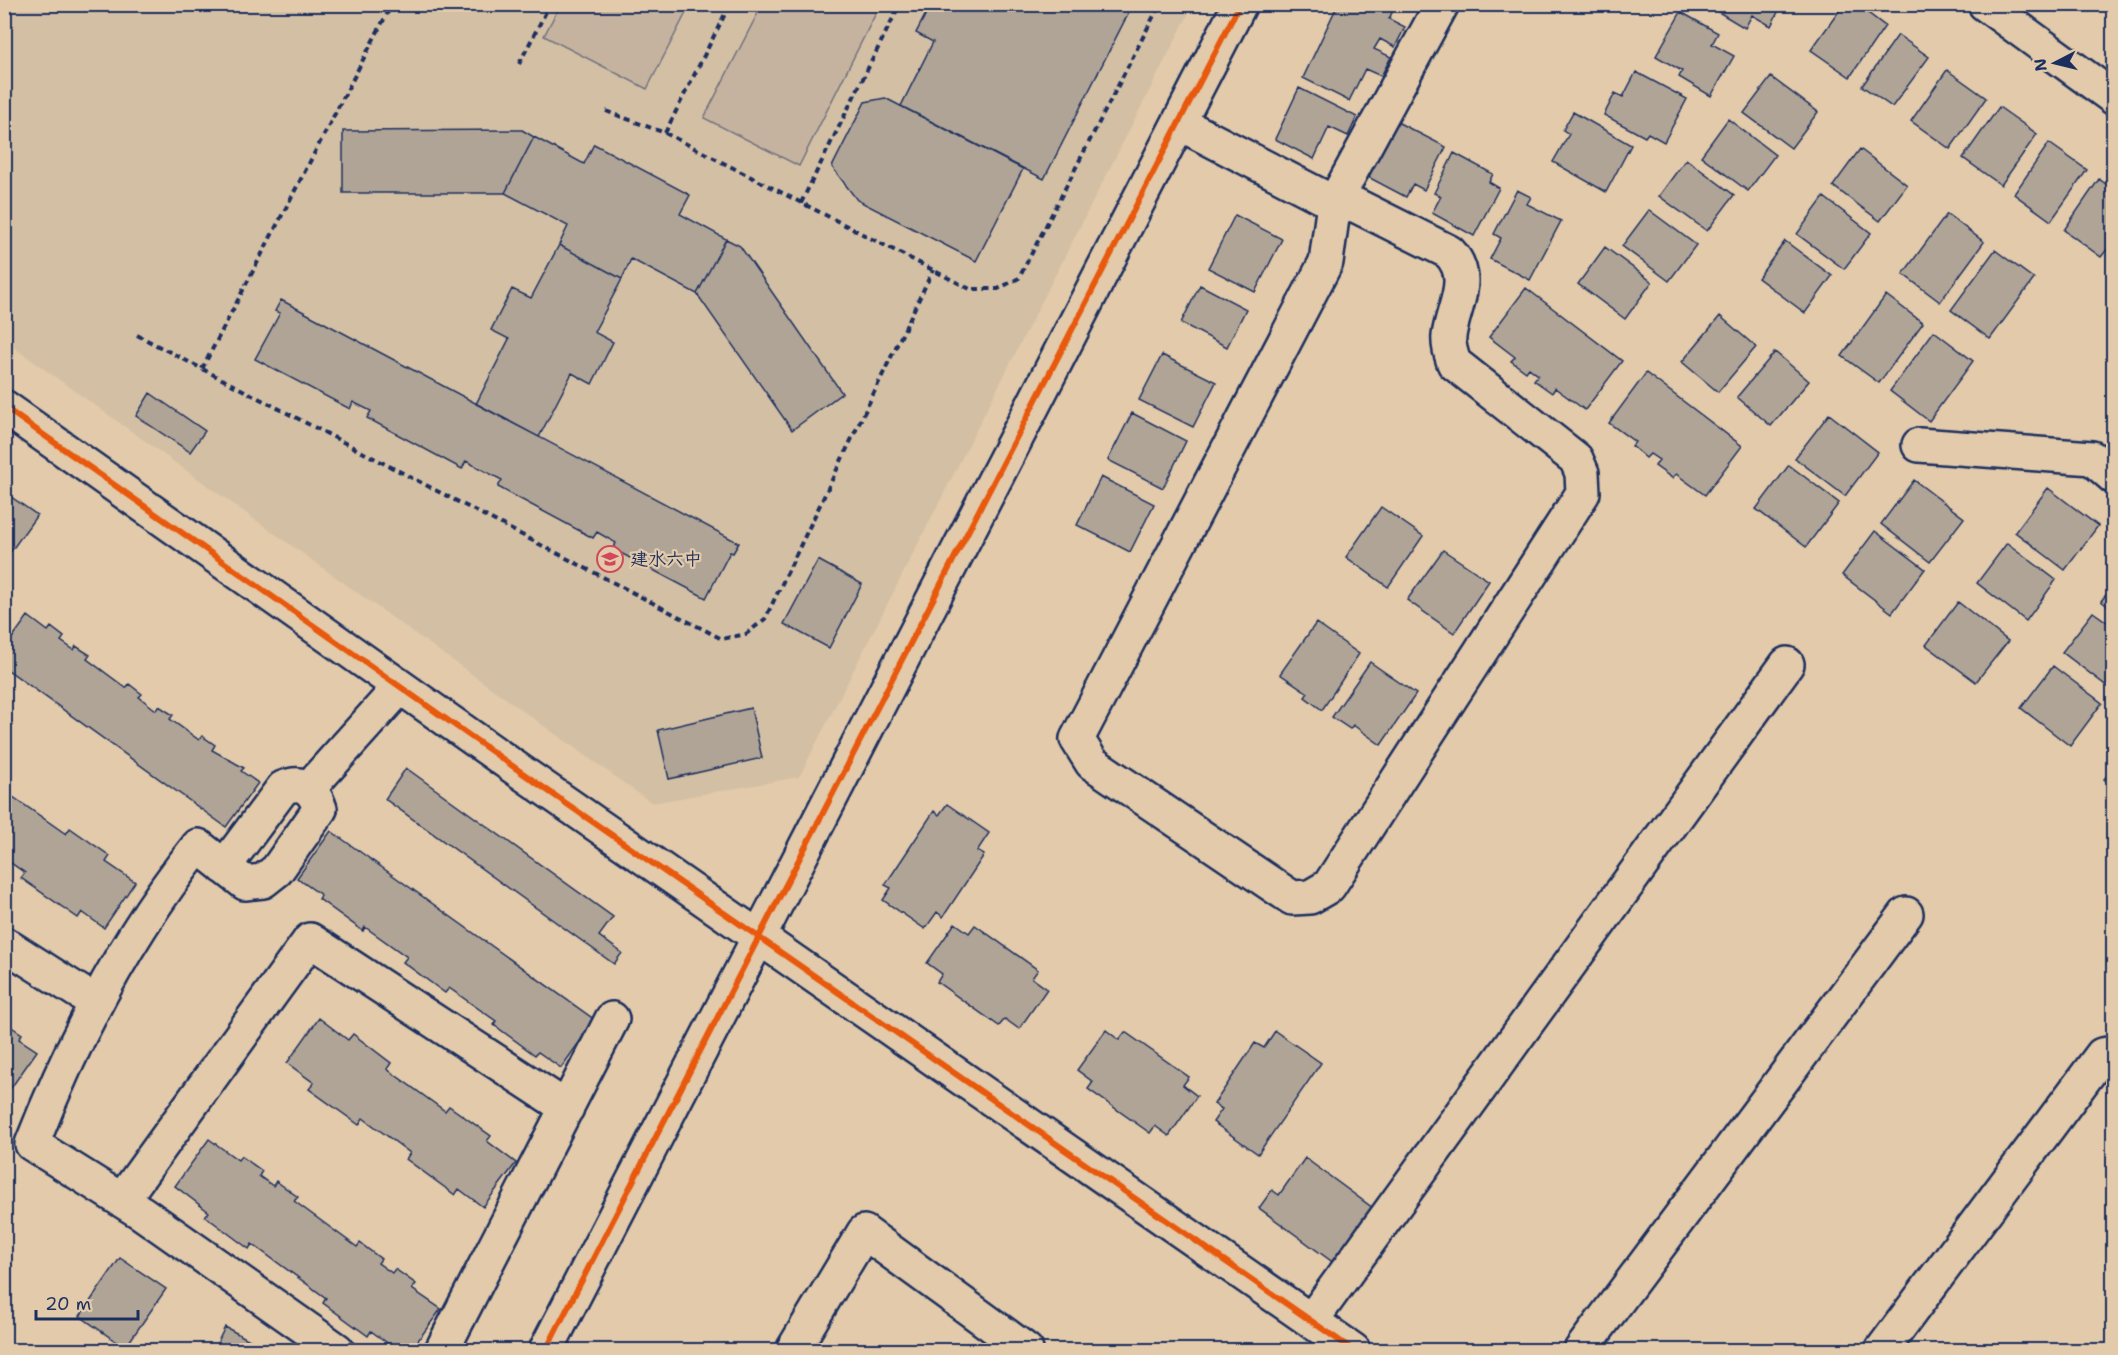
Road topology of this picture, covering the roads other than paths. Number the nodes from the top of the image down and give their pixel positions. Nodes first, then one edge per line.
1 (1240, 4) edge
2 (1442, 4) edge
3 (1985, 4) edge
4 (2114, 98) edge
5 (1179, 123) junction
6 (1334, 203) junction
7 (4, 407) edge
8 (1919, 445) dead end
9 (2114, 477) edge
10 (1787, 664) dead end
11 (400, 687) junction
12 (309, 788) junction
13 (224, 867) junction
14 (1906, 914) dead end
15 (759, 938) junction
16 (4, 944) edge
17 (95, 1002) junction
18 (612, 1019) dead end
19 (2114, 1053) edge
20 (567, 1108) junction
21 (122, 1200) junction
22 (1311, 1321) junction
23 (337, 1350) edge
24 (442, 1350) edge
25 (546, 1350) edge
26 (793, 1350) edge
27 (1026, 1350) edge
28 (1353, 1350) edge
29 (1581, 1350) edge
30 (1882, 1350) edge

1 - 5 street
2 - 6 street
3 - 4 street
5 - 6 street
5 - 15 street
6 - 6 street
7 - 11 street
8 - 9 street
10 - 22 street
11 - 12 street
11 - 15 street
12 - 13 street
12 - 13 street
13 - 17 street
14 - 29 street
15 - 22 street
15 - 25 street
16 - 17 street
17 - 21 street
18 - 20 street
19 - 30 street
20 - 21 street
20 - 24 street
21 - 23 street
22 - 28 street
26 - 27 street

